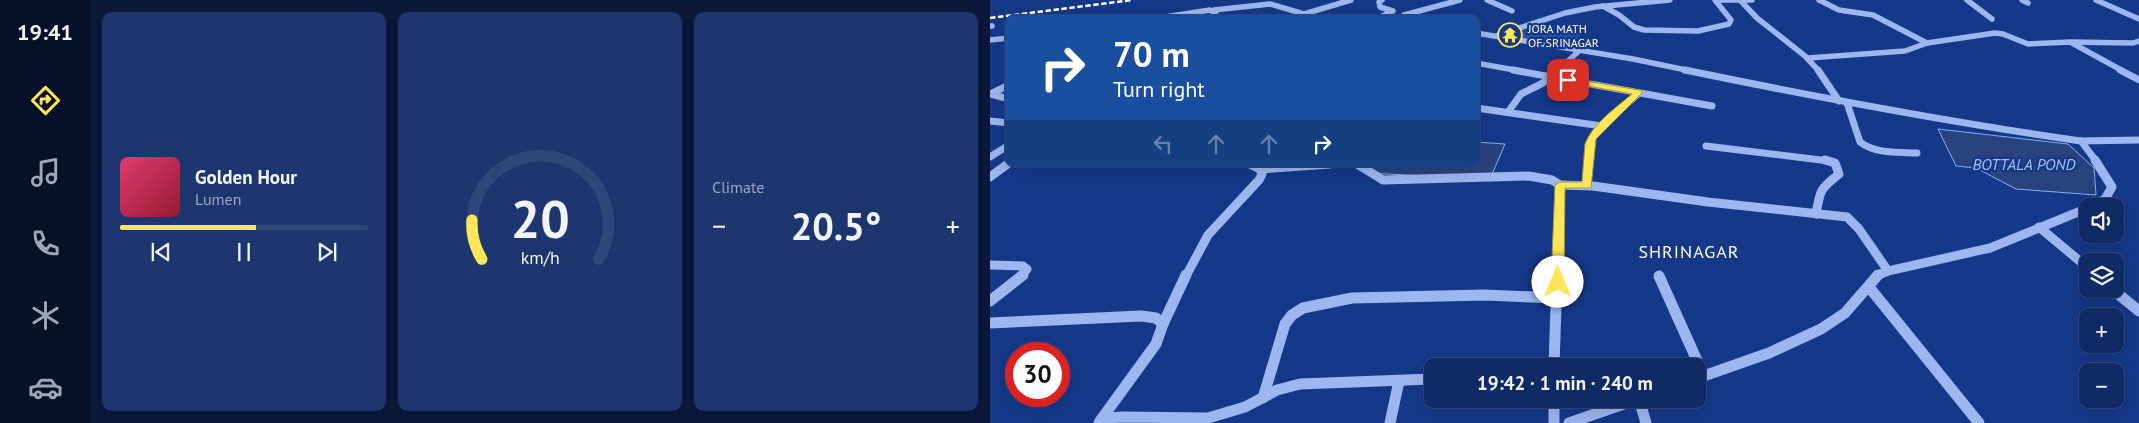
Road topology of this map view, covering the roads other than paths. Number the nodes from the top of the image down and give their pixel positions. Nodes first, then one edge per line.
1 (1351, 0) edge
2 (1382, 0) edge
3 (1460, 0) edge
4 (1487, 0) edge
5 (1670, 0) edge
6 (1717, 0) edge
7 (1752, 0) edge
8 (1819, 0) edge
9 (1967, 0) edge
10 (2096, 0) edge
11 (1741, 1) edge
12 (1603, 6) junction
13 (1214, 10) junction
14 (1393, 11) junction
15 (1512, 11) dead end
16 (1304, 14) junction
17 (1387, 14) joint
18 (1180, 15) edge
19 (1213, 15) edge
20 (1307, 15) edge
21 (1384, 15) edge
22 (1404, 15) joint
23 (1992, 19) dead end
24 (2139, 19) edge
25 (1480, 34) edge
26 (1495, 36) junction
27 (1005, 38) edge
28 (999, 39) joint
29 (990, 41) edge
30 (2139, 41) edge
31 (2070, 42) junction
32 (1927, 43) junction
33 (1579, 51) junction
34 (1808, 58) junction
35 (1480, 64) edge
36 (1550, 77) junction
37 (2139, 80) edge
38 (1005, 87) edge
39 (1639, 92) junction
40 (990, 93) edge
41 (990, 95) edge
42 (1005, 98) edge
43 (1843, 102) junction
44 (1712, 106) dead end
45 (1480, 108) edge
46 (1508, 112) junction
47 (990, 121) edge
48 (1005, 123) edge
49 (1602, 126) junction
50 (2139, 140) edge
51 (2081, 141) junction
52 (1706, 146) dead end
53 (1005, 148) edge
54 (1916, 153) dead end
55 (990, 158) edge
56 (1005, 161) edge
57 (1005, 165) edge
58 (1256, 167) edge
59 (1288, 167) edge
60 (1363, 167) edge
61 (1260, 169) junction
62 (990, 177) edge
63 (1560, 185) junction
64 (1587, 185) junction
65 (2107, 198) edge
66 (2079, 211) edge
67 (1816, 214) junction
68 (2039, 227) junction
69 (2079, 260) edge
70 (990, 265) edge
71 (1888, 271) junction
72 (1659, 276) dead end
73 (1869, 287) junction
74 (1558, 298) junction
75 (2123, 298) edge
76 (990, 301) edge
77 (2139, 311) edge
78 (990, 323) edge
79 (1163, 324) junction
80 (1554, 358) edge
81 (1693, 358) edge
82 (1706, 375) edge
83 (1424, 380) edge
84 (1398, 381) junction
85 (1263, 398) junction
86 (1554, 408) edge
87 (1613, 408) edge
88 (1642, 408) edge
89 (1099, 423) edge
90 (1390, 423) edge
91 (1554, 423) edge
92 (1569, 423) edge
93 (1646, 423) edge
94 (1979, 423) edge

1 - 16 street
2 - 14 street
3 - 22 street
4 - 15 street
5 - 12 street
6 - 11 street
6 - 12 street
7 - 11 street
8 - 32 street
9 - 23 street
10 - 24 street
11 - 34 street
12 - 26 street
13 - 16 street
13 - 18 street
13 - 19 street
14 - 17 street
14 - 22 street
16 - 20 street
17 - 21 street
25 - 26 street
26 - 33 street
27 - 28 street
28 - 29 street
30 - 31 street
31 - 32 street
31 - 37 street
32 - 34 street
33 - 36 street
33 - 43 street
34 - 43 street
35 - 36 street
36 - 39 street
36 - 46 street
38 - 40 street
39 - 44 street
39 - 49 street
41 - 42 street
43 - 51 street
43 - 54 street
45 - 46 street
46 - 49 street
47 - 48 street
49 - 64 street
50 - 51 street
51 - 65 street
52 - 67 street
53 - 55 street
55 - 56 street
57 - 62 street
58 - 61 street
59 - 61 street
60 - 63 street
61 - 79 street
63 - 64 street
63 - 74 street
64 - 67 street
66 - 68 street
67 - 71 street
68 - 69 street
68 - 71 street
70 - 76 street
71 - 73 street
72 - 81 street
73 - 82 street
73 - 94 street
74 - 80 street
74 - 85 street
75 - 77 street
78 - 79 street
79 - 89 street
83 - 84 street
84 - 85 street
84 - 90 street
85 - 89 street
86 - 91 street
87 - 92 street
88 - 93 street

